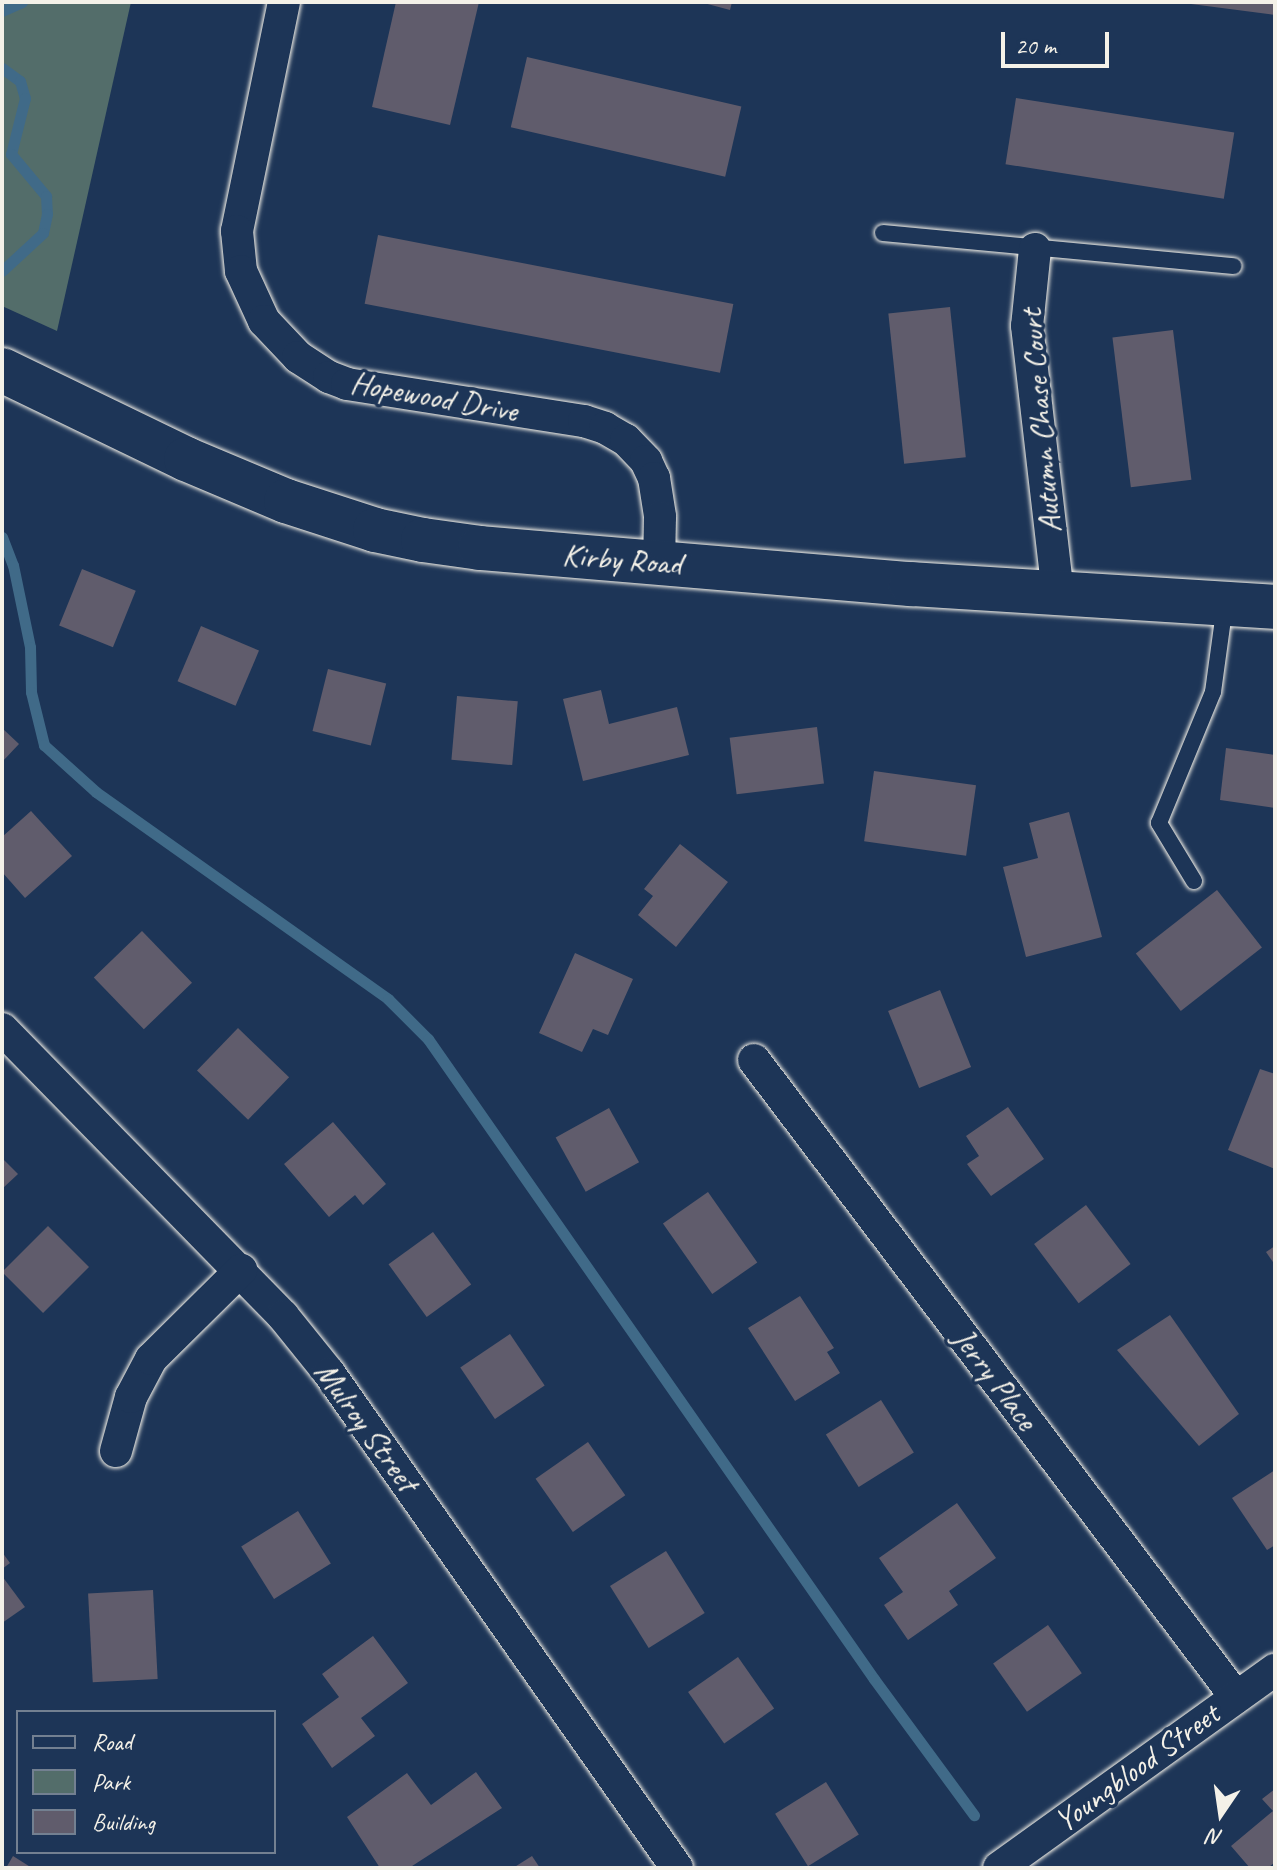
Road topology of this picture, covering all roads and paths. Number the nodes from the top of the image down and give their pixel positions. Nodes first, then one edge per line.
1 (284, 2) edge
2 (883, 233) dead end
3 (1035, 249) junction
4 (1233, 266) dead end
5 (2, 370) edge
6 (659, 563) junction
7 (1058, 593) junction
8 (1225, 603) junction
9 (1275, 607) edge
10 (1194, 881) dead end
11 (2, 1029) edge
12 (754, 1060) dead end
13 (241, 1270) junction
14 (116, 1451) dead end
15 (1275, 1670) edge
16 (1236, 1697) junction
17 (677, 1868) edge
18 (999, 1868) edge

1 - 6 street, Hopewood Drive
2 - 3 lane
3 - 4 lane
3 - 7 street, Autumn Chase Court
5 - 6 main road, Kirby Road
6 - 7 main road, Kirby Road
7 - 8 main road, Kirby Road
8 - 9 main road, Kirby Road
8 - 10 lane
11 - 13 street, Mulroy Street
12 - 16 street, Jerry Place
13 - 14 street
13 - 17 street, Mulroy Street
15 - 16 street, Youngblood Street
16 - 18 street, Youngblood Street

